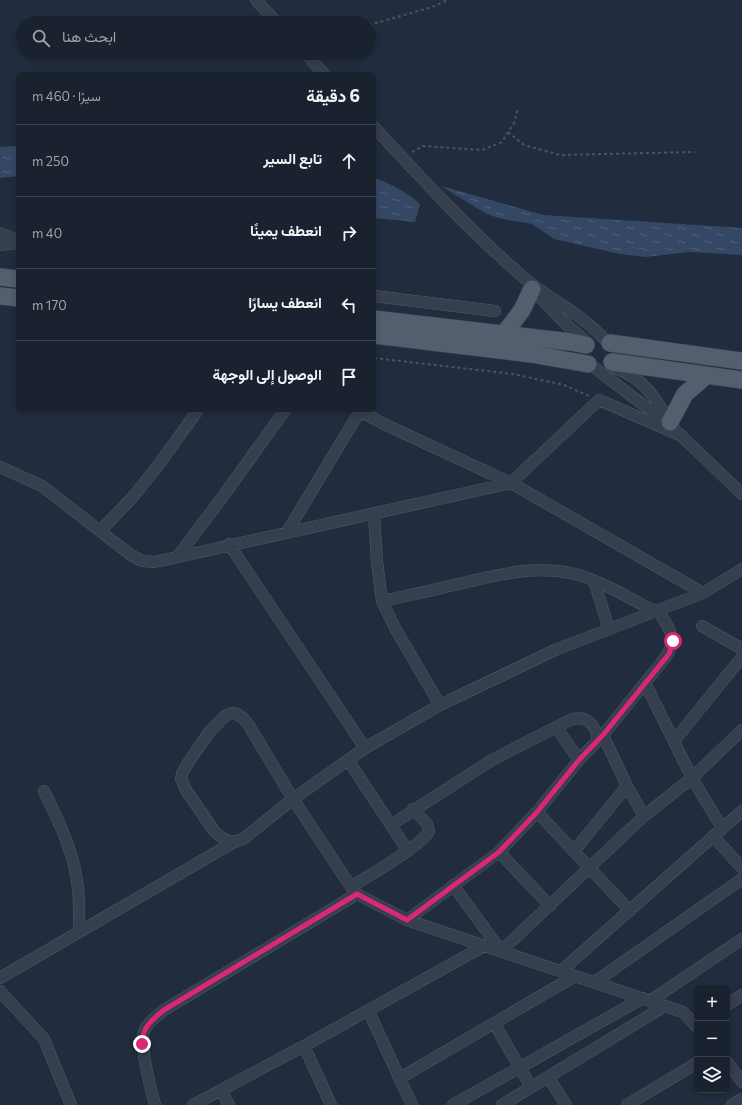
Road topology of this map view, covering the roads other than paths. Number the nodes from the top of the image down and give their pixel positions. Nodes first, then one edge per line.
1 (256, 0) edge
2 (271, 16) edge
3 (311, 60) edge
4 (322, 72) edge
5 (376, 129) edge
6 (0, 233) edge
7 (16, 239) edge
8 (16, 243) edge
9 (0, 245) edge
10 (0, 278) edge
11 (16, 279) edge
12 (528, 283) junction
13 (0, 296) edge
14 (376, 296) edge
15 (16, 298) edge
16 (495, 311) dead end
17 (376, 319) edge
18 (504, 334) junction
19 (376, 336) edge
20 (597, 343) junction
21 (742, 361) edge
22 (601, 365) junction
23 (706, 376) junction
24 (742, 380) edge
25 (197, 412) edge
26 (284, 412) edge
27 (358, 412) edge
28 (363, 412) edge
29 (670, 424) junction
30 (682, 436) junction
31 (0, 467) edge
32 (511, 483) junction
33 (742, 494) edge
34 (374, 514) junction
35 (100, 531) junction
36 (287, 532) junction
37 (229, 544) junction
38 (178, 556) junction
39 (742, 568) edge
40 (594, 581) junction
41 (703, 593) junction
42 (382, 601) junction
43 (657, 611) junction
44 (702, 626) dead end
45 (609, 629) junction
46 (742, 648) edge
47 (742, 657) edge
48 (645, 683) junction
49 (440, 705) junction
50 (556, 726) junction
51 (742, 730) edge
52 (600, 737) junction
53 (674, 742) junction
54 (365, 748) junction
55 (348, 760) junction
56 (579, 760) junction
57 (692, 778) junction
58 (627, 786) junction
59 (44, 791) dead end
60 (293, 799) junction
61 (413, 809) junction
62 (742, 811) edge
63 (537, 812) junction
64 (644, 816) junction
65 (391, 824) junction
66 (722, 828) junction
67 (713, 836) junction
68 (234, 842) junction
69 (408, 851) junction
70 (574, 851) junction
71 (499, 852) junction
72 (589, 867) junction
73 (742, 868) edge
74 (742, 879) edge
75 (453, 885) junction
76 (354, 891) junction
77 (550, 906) junction
78 (630, 911) junction
79 (407, 920) junction
80 (80, 932) junction
81 (742, 939) edge
82 (484, 946) junction
83 (502, 951) junction
84 (561, 971) junction
85 (1, 976) edge
86 (576, 976) junction
87 (595, 982) junction
88 (0, 992) edge
89 (742, 995) edge
90 (646, 999) junction
91 (730, 1003) edge
92 (665, 1006) junction
93 (368, 1010) junction
94 (694, 1022) edge
95 (494, 1023) junction
96 (304, 1046) junction
97 (694, 1065) edge
98 (730, 1066) edge
99 (520, 1068) junction
100 (548, 1077) junction
101 (400, 1078) junction
102 (742, 1082) edge
103 (531, 1087) junction
104 (222, 1091) junction
105 (742, 1099) edge
106 (71, 1105) edge
107 (155, 1105) edge
108 (193, 1105) edge
109 (230, 1105) edge
110 (332, 1105) edge
111 (412, 1105) edge
112 (454, 1105) edge
113 (502, 1105) edge
114 (566, 1105) edge
115 (627, 1105) edge
116 (732, 1105) edge

1 - 2 street
3 - 4 street
5 - 12 street
6 - 7 street
8 - 9 street
10 - 11 main road
12 - 18 main road
12 - 20 street
12 - 20 street
13 - 15 main road
14 - 16 street
17 - 18 main road
18 - 20 main road
19 - 22 main road
20 - 21 main road
20 - 22 main road
20 - 22 main road
22 - 23 main road
22 - 29 street
22 - 29 street
23 - 24 main road
23 - 29 main road
25 - 35 street
26 - 38 street
27 - 36 street
28 - 32 street
29 - 30 street
30 - 32 street
30 - 33 street
31 - 35 street
32 - 34 street
32 - 41 street
34 - 36 street
34 - 42 street
35 - 38 street
36 - 37 street
37 - 38 street
37 - 54 street
39 - 41 street
40 - 42 street
40 - 43 street
40 - 45 street
41 - 43 street
42 - 49 street
43 - 45 street
43 - 48 street
44 - 46 street
45 - 49 street
47 - 53 street
48 - 52 street
48 - 53 street
49 - 54 street
50 - 52 street
50 - 56 street
50 - 61 street
51 - 57 street
52 - 56 street
52 - 58 street
53 - 57 street
54 - 55 street
55 - 60 street
55 - 65 street
56 - 63 street
57 - 64 street
57 - 66 street
58 - 64 street
58 - 70 street
59 - 80 street
60 - 68 street
60 - 68 street
60 - 76 street
61 - 65 street
61 - 69 street
62 - 66 street
63 - 70 street
63 - 71 street
64 - 72 street
65 - 69 street
66 - 67 street
67 - 73 street
67 - 78 street
68 - 80 street
69 - 76 street
70 - 72 street
71 - 75 street
71 - 77 street
72 - 77 street
72 - 78 street
74 - 87 street
75 - 79 street
75 - 83 street
76 - 79 street
76 - 107 street
77 - 83 street
78 - 84 street
79 - 82 street
80 - 85 street
81 - 90 street
82 - 83 street
82 - 93 street
83 - 84 street
84 - 86 street
86 - 87 street
86 - 95 street
87 - 90 street
88 - 106 street
89 - 91 street
90 - 92 street
90 - 99 street
92 - 94 street
92 - 100 street
93 - 96 street
93 - 101 street
95 - 99 street
95 - 101 street
96 - 104 street
96 - 110 street
97 - 115 street
98 - 102 street
99 - 103 street
99 - 112 street
100 - 103 street
100 - 114 street
101 - 111 street
103 - 113 street
104 - 108 street
104 - 109 street
105 - 116 street

